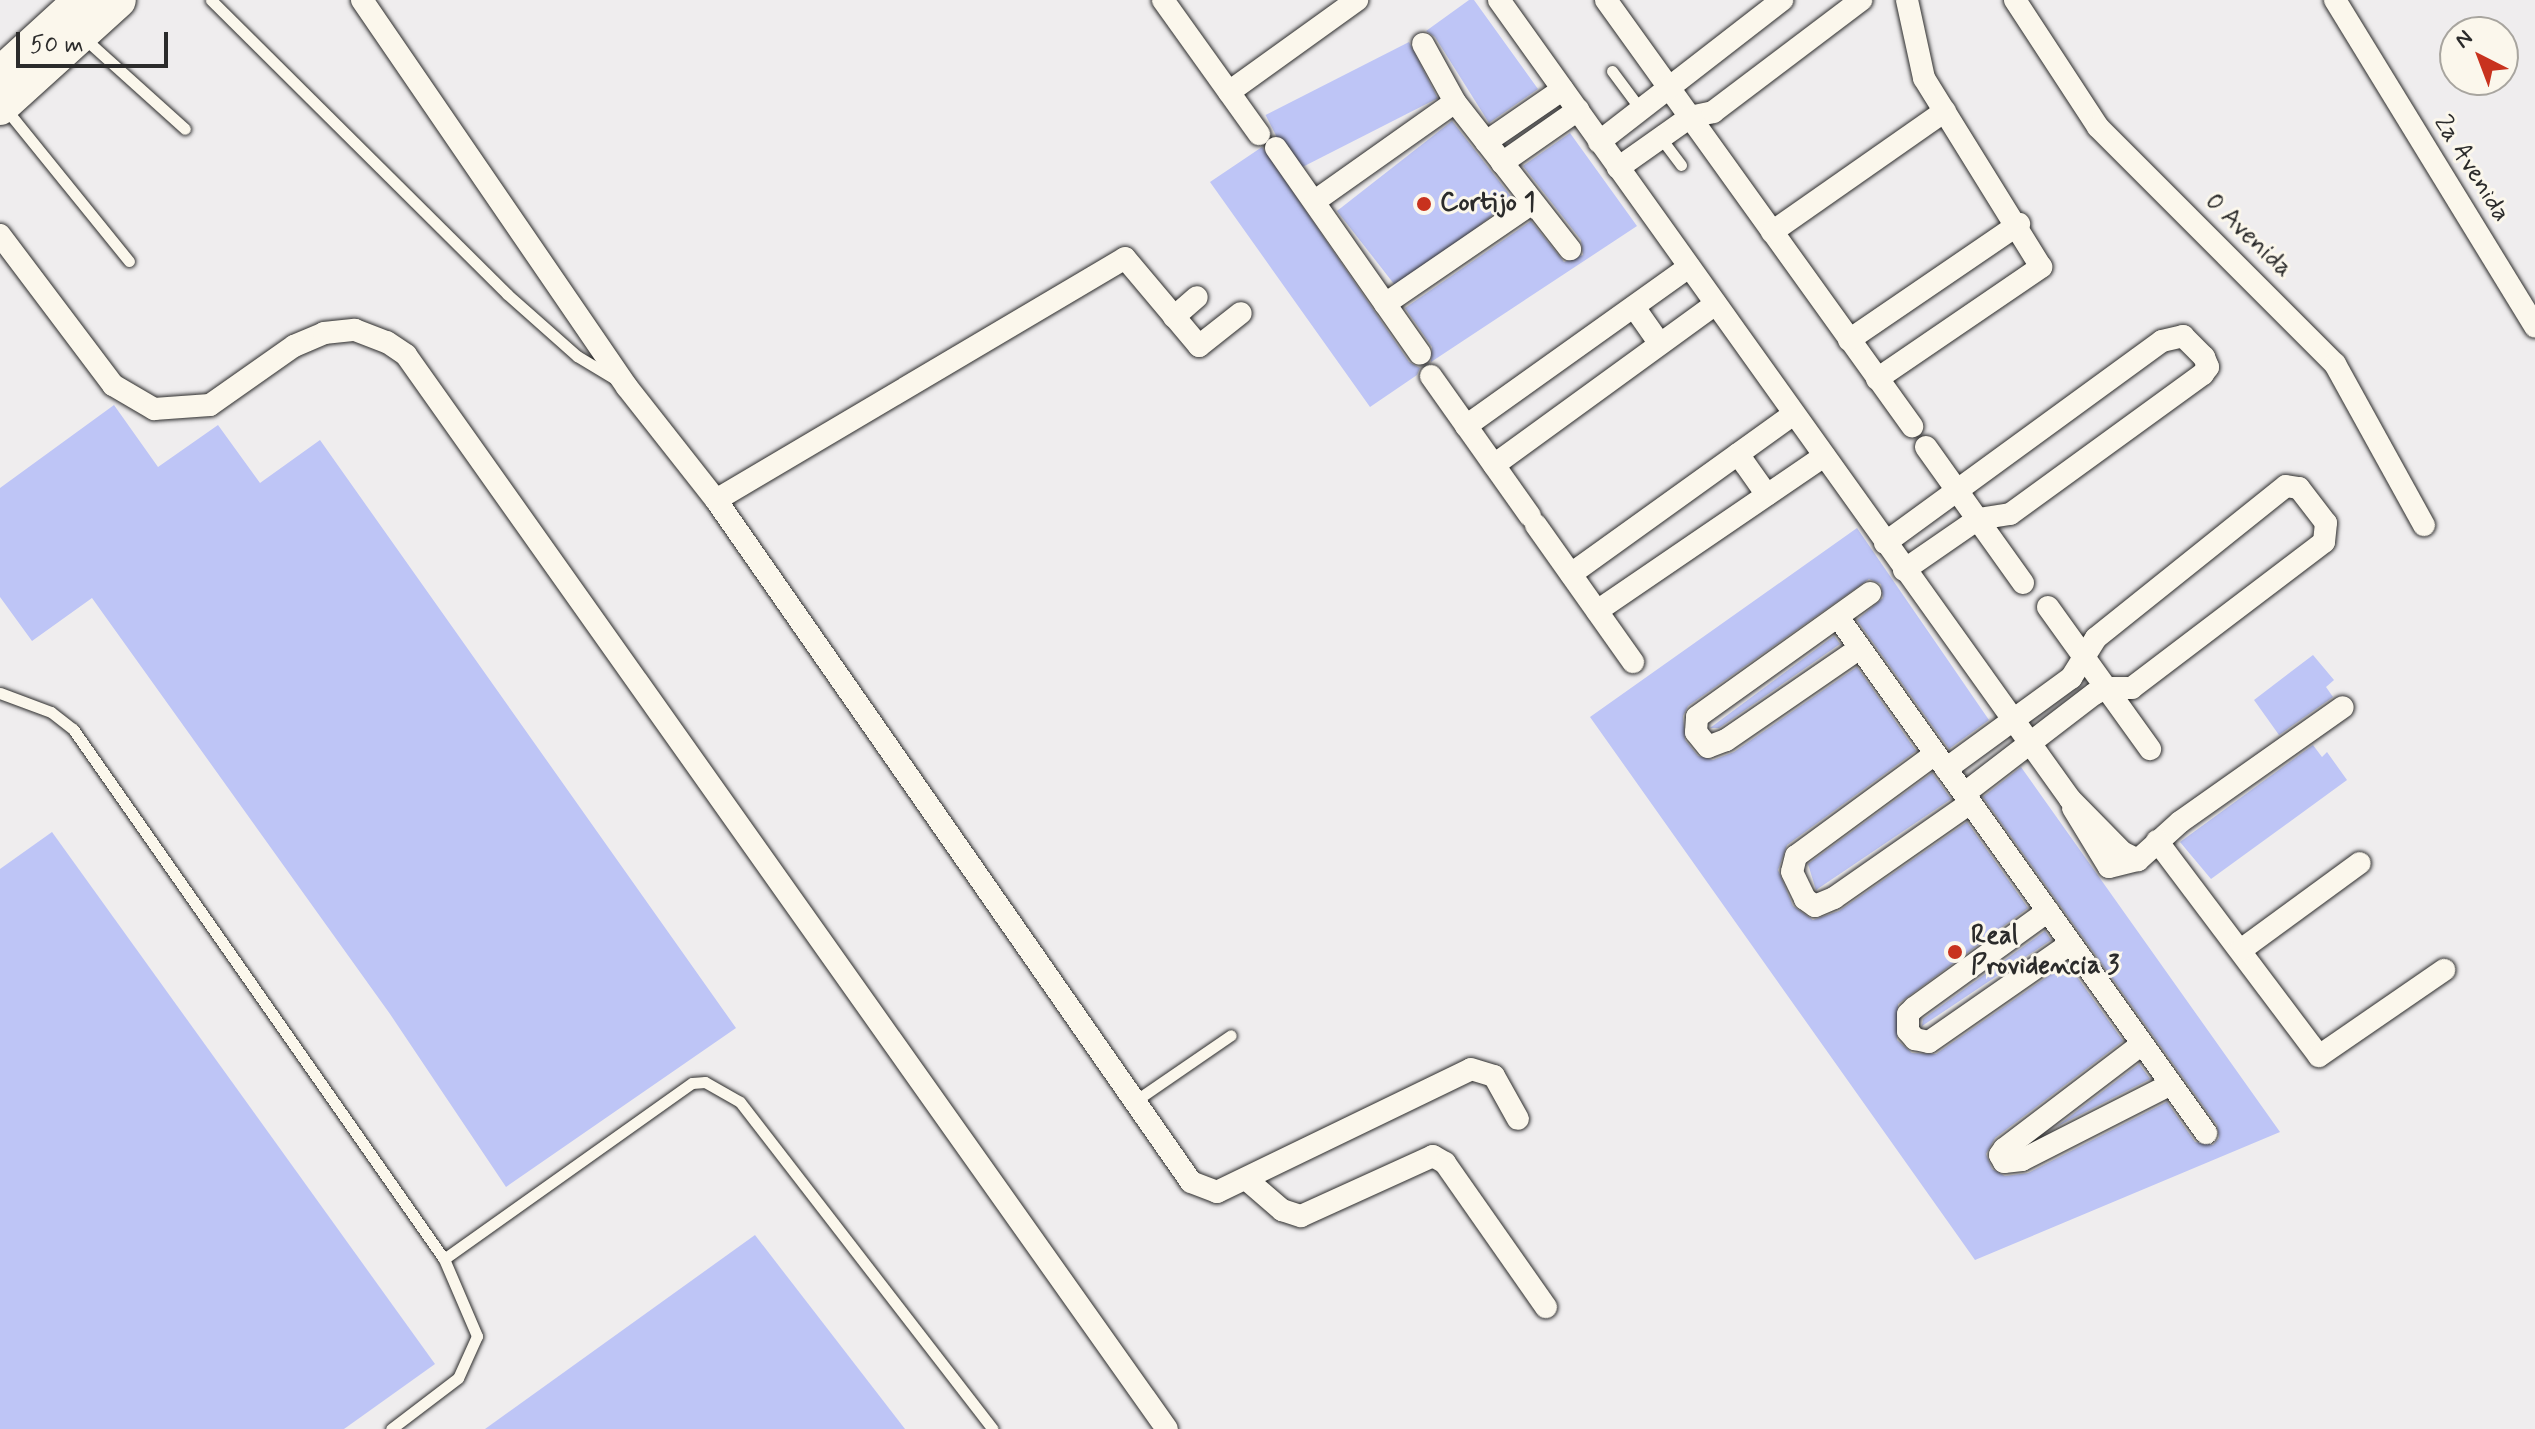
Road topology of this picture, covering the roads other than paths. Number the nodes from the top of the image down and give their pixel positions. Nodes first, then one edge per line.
1 (82, 0) edge
2 (118, 0) edge
3 (211, 0) edge
4 (362, 0) edge
5 (1163, 0) edge
6 (1357, 0) edge
7 (1499, 0) edge
8 (1606, 0) edge
9 (1782, 0) edge
10 (1861, 0) edge
11 (1907, 0) edge
12 (2015, 0) edge
13 (2335, 0) edge
14 (83, 37) junction
15 (1423, 44) dead end
16 (1612, 71) dead end
17 (1563, 89) junction
18 (1671, 91) junction
19 (1229, 92) junction
20 (1, 96) edge
21 (1455, 102) junction
22 (1578, 110) junction
23 (1642, 110) junction
24 (1945, 111) junction
25 (1690, 117) junction
26 (185, 129) dead end
27 (1660, 137) junction
28 (1486, 142) junction
29 (1599, 142) junction
30 (1502, 163) junction
31 (1681, 165) dead end
32 (1618, 168) junction
33 (1315, 201) junction
34 (1531, 204) junction
35 (2019, 224) junction
36 (1772, 232) junction
37 (0, 235) edge
38 (1570, 249) dead end
39 (129, 261) dead end
40 (1689, 267) junction
41 (1197, 297) dead end
42 (1385, 304) junction
43 (1716, 304) junction
44 (1634, 307) junction
45 (1241, 313) dead end
46 (1174, 317) junction
47 (2535, 327) edge
48 (1849, 340) junction
49 (1660, 344) junction
50 (1420, 354) dead end
51 (1431, 376) dead end
52 (1877, 379) junction
53 (627, 387) junction
54 (1794, 414) junction
55 (1466, 426) junction
56 (1912, 426) dead end
57 (1926, 447) dead end
58 (1738, 454) junction
59 (1824, 456) junction
60 (1494, 465) junction
61 (1958, 491) junction
62 (1767, 495) junction
63 (716, 500) junction
64 (1978, 519) junction
65 (2424, 525) dead end
66 (1885, 543) junction
67 (1904, 570) junction
68 (1571, 574) junction
69 (2023, 583) dead end
70 (1870, 593) dead end
71 (2048, 607) dead end
72 (1597, 611) junction
73 (1838, 617) junction
74 (1860, 648) junction
75 (2086, 658) junction
76 (1633, 662) dead end
77 (2106, 688) junction
78 (0, 693) edge
79 (2343, 707) dead end
80 (2012, 721) junction
81 (2031, 747) junction
82 (2150, 749) dead end
83 (1940, 762) junction
84 (1968, 798) junction
85 (2157, 841) junction
86 (2360, 863) dead end
87 (2048, 911) junction
88 (2070, 944) junction
89 (2241, 950) junction
90 (2444, 970) dead end
91 (1231, 1035) dead end
92 (2142, 1044) junction
93 (2171, 1084) junction
94 (1135, 1101) junction
95 (1518, 1119) dead end
96 (2206, 1133) dead end
97 (1246, 1179) junction
98 (444, 1259) junction
99 (1546, 1307) dead end
100 (391, 1429) edge
101 (993, 1429) edge
102 (1167, 1429) edge

1 - 20 main road
2 - 14 main road
3 - 53 lane
4 - 53 street
5 - 19 street
6 - 19 street
7 - 17 street
8 - 18 street
9 - 18 street
10 - 25 street
11 - 24 street
12 - 65 street, 0 Avenida
13 - 47 street, 2a Avenida
14 - 20 main road
14 - 26 lane
15 - 21 street
16 - 23 lane
17 - 22 street
17 - 28 street
18 - 23 street
18 - 25 street
19 - 33 street
20 - 39 lane
21 - 28 street
21 - 33 street
22 - 29 street
22 - 30 street
23 - 29 street
24 - 35 street
24 - 36 street
25 - 27 street
25 - 36 street
27 - 31 lane
27 - 32 street
28 - 30 street
29 - 32 street
30 - 34 street
32 - 40 street
33 - 42 street
34 - 38 street
34 - 42 street
35 - 48 street
35 - 52 street
36 - 48 street
37 - 102 street
40 - 43 street
40 - 44 street
41 - 46 street
42 - 50 street
43 - 49 street
43 - 54 street
44 - 49 street
44 - 55 street
45 - 46 street
46 - 63 street
48 - 52 street
49 - 60 street
51 - 55 street
52 - 56 street
53 - 63 street
54 - 58 street
54 - 59 street
55 - 60 street
57 - 61 street
58 - 62 street
58 - 68 street
59 - 62 street
59 - 66 street
60 - 68 street
61 - 64 street
61 - 64 street
61 - 66 street
62 - 72 street
63 - 94 street
64 - 67 street
64 - 69 street
66 - 67 street
67 - 80 street
68 - 72 street
70 - 73 street
71 - 75 street
72 - 76 street
73 - 74 street
73 - 74 street
74 - 83 street
75 - 77 street
75 - 77 street
75 - 80 street
77 - 81 street
77 - 82 street
78 - 98 lane
79 - 85 street
80 - 81 street
80 - 83 street
81 - 84 street
81 - 85 street
83 - 84 street
83 - 84 street
84 - 87 street
85 - 89 street
86 - 89 street
87 - 88 street
87 - 88 street
88 - 92 street
89 - 90 street
91 - 94 lane
92 - 93 street
92 - 93 street
93 - 96 street
94 - 97 street
95 - 97 street
97 - 99 street
98 - 100 lane
98 - 101 lane

